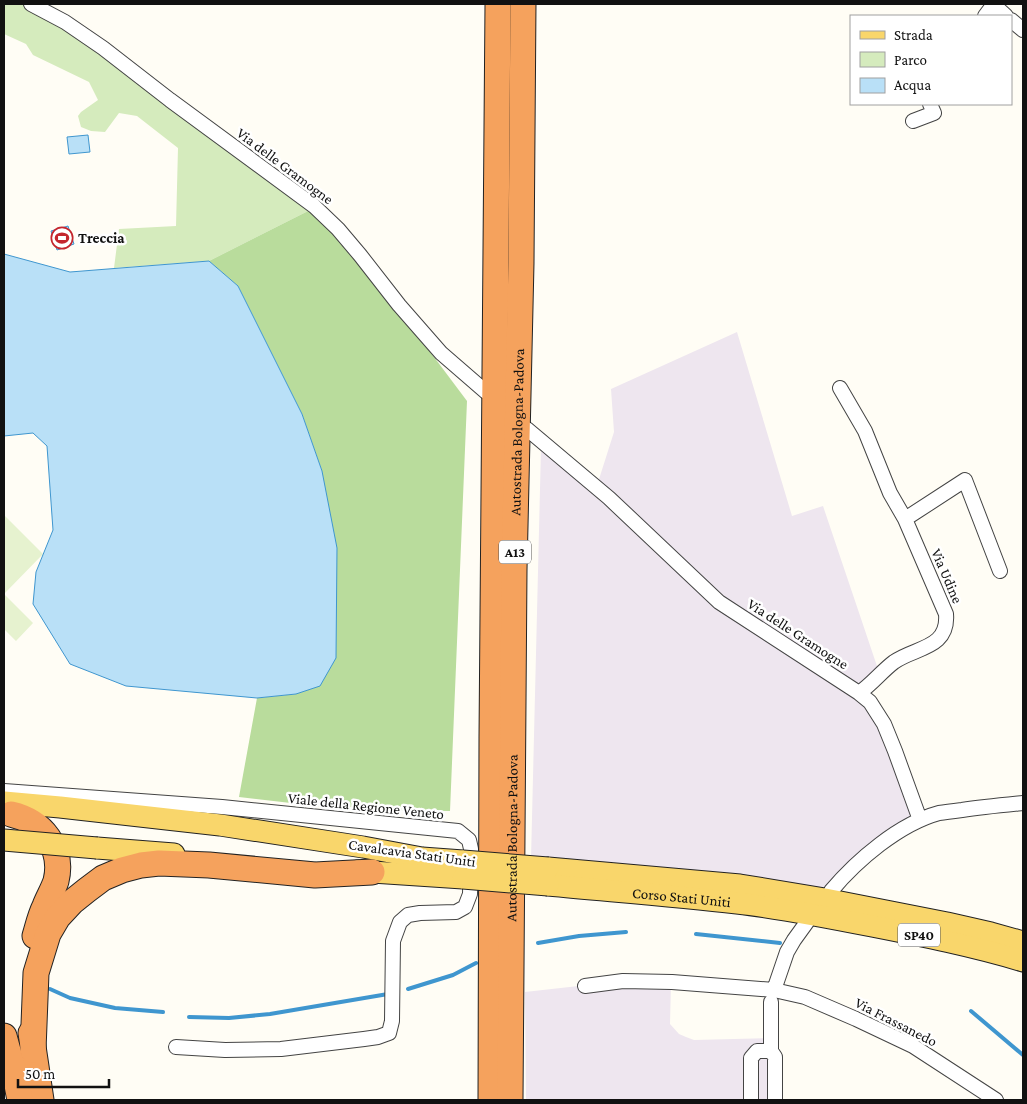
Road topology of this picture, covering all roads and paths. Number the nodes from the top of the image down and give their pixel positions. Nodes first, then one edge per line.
1 (31, 4) edge
2 (498, 4) edge
3 (523, 4) edge
4 (994, 4) edge
5 (986, 15) edge
6 (1005, 15) edge
7 (1012, 21) edge
8 (1023, 30) edge
9 (930, 105) edge
10 (913, 121) dead end
11 (840, 388) dead end
12 (486, 392) dead end
13 (527, 430) dead end
14 (905, 519) junction
15 (1000, 571) dead end
16 (859, 693) junction
17 (492, 738) junction
18 (1023, 803) edge
19 (6, 805) edge
20 (920, 820) junction
21 (4, 840) edge
22 (422, 858) junction
23 (463, 870) junction
24 (372, 872) junction
25 (548, 877) joint
26 (819, 907) junction
27 (1023, 942) edge
28 (1023, 961) edge
29 (585, 986) dead end
30 (773, 996) junction
31 (4, 1036) edge
32 (176, 1047) dead end
33 (33, 1050) junction
34 (771, 1051) junction
35 (20, 1100) edge
36 (41, 1100) edge
37 (479, 1100) edge
38 (491, 1100) edge
39 (510, 1100) edge
40 (751, 1100) edge
41 (775, 1100) edge
42 (996, 1100) edge

1 - 12 street, Via delle Gramogne
2 - 17 highway, Autostrada Bologna-Padova / A13
3 - 39 highway, Autostrada Bologna-Padova / A13
4 - 5 street
4 - 6 street
7 - 8 street
9 - 10 street
11 - 14 street, Via Udine
13 - 16 street, Via delle Gramogne
14 - 15 street
14 - 16 street, Via Udine
16 - 20 street, Via delle Gramogne
17 - 37 highway, A13
17 - 38 highway, Autostrada Bologna-Padova / A13
18 - 20 street
19 - 22 main road, Cavalcavia Stati Uniti
19 - 22 main road
19 - 32 street, Viale della Regione Veneto
19 - 33 highway
20 - 26 street
21 - 24 main road, Cavalcavia Stati Uniti, bridge
22 - 23 main road, Cavalcavia Stati Uniti
23 - 24 main road, Cavalcavia Stati Uniti
23 - 25 main road, Cavalcavia Stati Uniti, bridge
24 - 33 highway
25 - 26 main road, Corso Stati Uniti
26 - 27 main road, SP40
26 - 28 main road, SP40
26 - 30 street
29 - 30 street
30 - 34 street
30 - 42 street, Via Frassanedo
31 - 35 highway
33 - 36 highway
34 - 40 street
34 - 41 street

